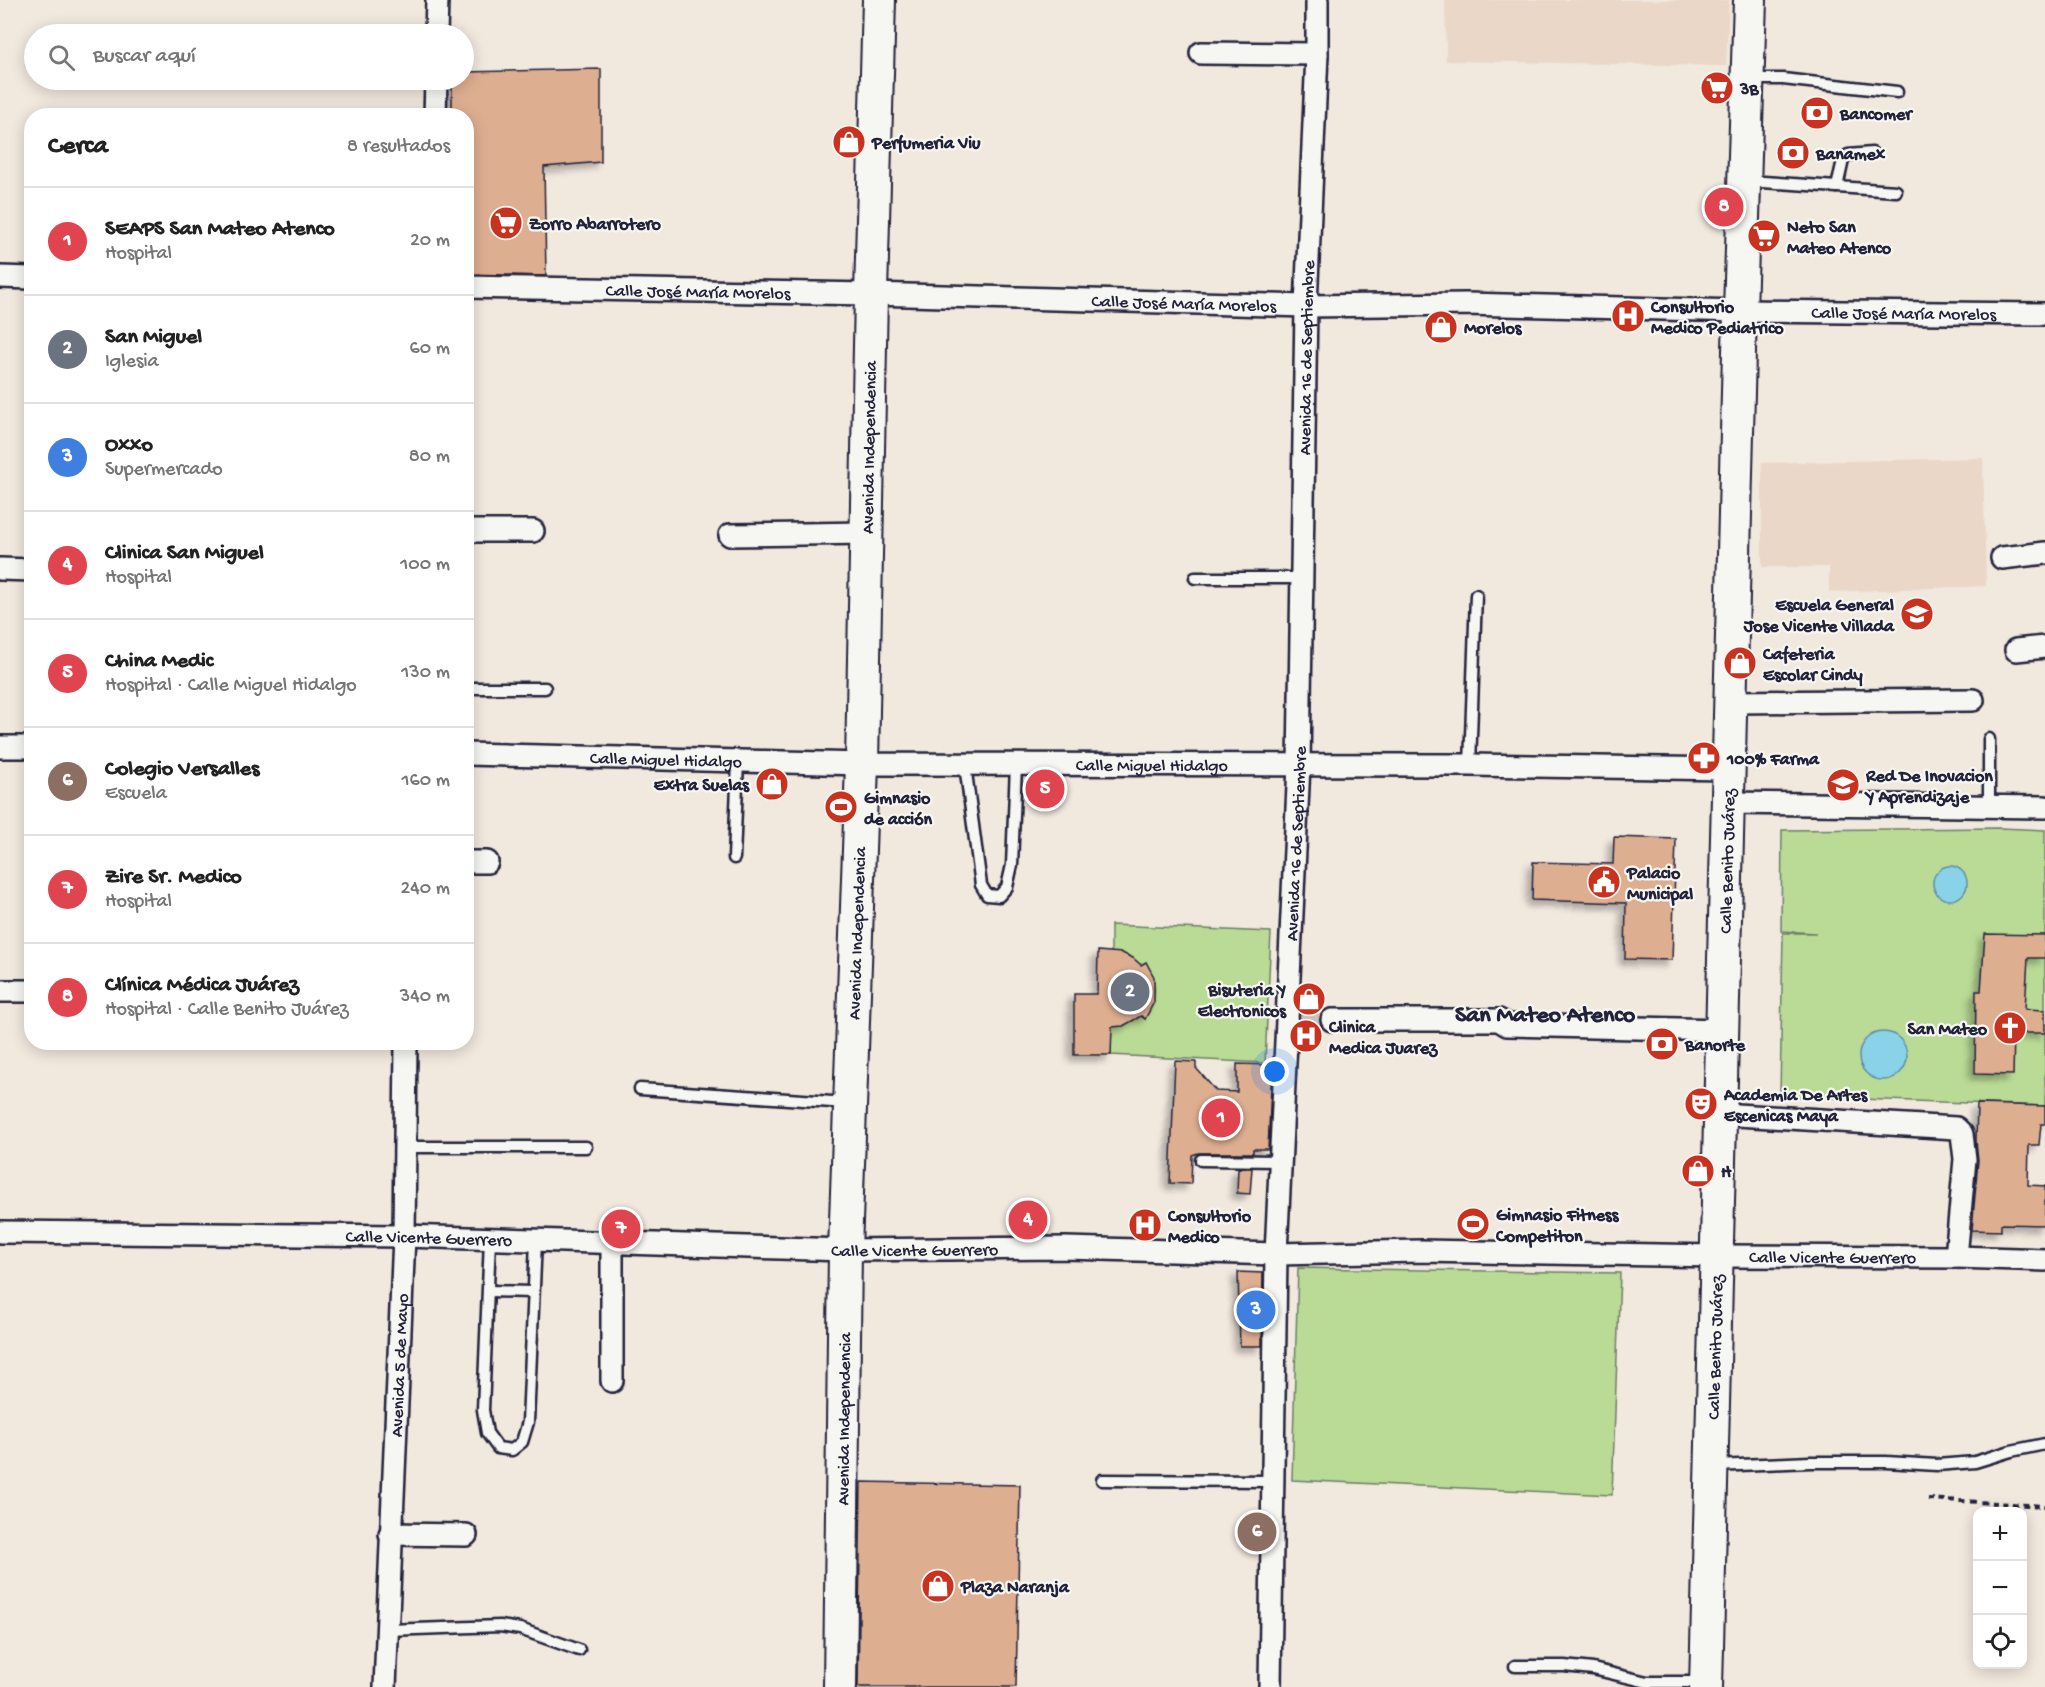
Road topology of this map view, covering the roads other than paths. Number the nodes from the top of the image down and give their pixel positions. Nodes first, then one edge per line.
1 (437, 0) edge
2 (879, 0) edge
3 (1317, 0) edge
4 (1750, 0) edge
5 (436, 24) edge
6 (1201, 53) dead end
7 (1317, 54) junction
8 (1747, 79) junction
9 (435, 90) edge
10 (1897, 92) dead end
11 (435, 108) edge
12 (1872, 153) dead end
13 (1744, 181) junction
14 (1837, 187) junction
15 (1896, 191) dead end
16 (0, 277) edge
17 (24, 278) edge
18 (474, 287) edge
19 (871, 294) junction
20 (1306, 306) junction
21 (1740, 310) junction
22 (2045, 314) edge
23 (474, 531) edge
24 (533, 531) dead end
25 (866, 533) junction
26 (730, 535) dead end
27 (2045, 553) edge
28 (2002, 558) dead end
29 (0, 569) edge
30 (24, 570) edge
31 (1195, 578) dead end
32 (1302, 578) junction
33 (1476, 595) dead end
34 (2045, 647) edge
35 (2016, 650) dead end
36 (474, 688) edge
37 (545, 688) dead end
38 (1973, 700) dead end
39 (1731, 702) junction
40 (1989, 739) dead end
41 (0, 747) edge
42 (24, 747) edge
43 (474, 754) edge
44 (738, 761) junction
45 (862, 764) junction
46 (965, 765) junction
47 (1016, 765) junction
48 (1299, 765) junction
49 (1470, 765) junction
50 (1729, 769) junction
51 (1729, 803) junction
52 (1989, 806) junction
53 (2045, 807) edge
54 (734, 858) dead end
55 (0, 991) edge
56 (24, 992) edge
57 (1332, 1020) tunnel mouth
58 (1723, 1029) junction
59 (406, 1050) edge
60 (640, 1089) dead end
61 (851, 1103) junction
62 (1720, 1114) junction
63 (405, 1147) junction
64 (586, 1147) dead end
65 (1201, 1160) dead end
66 (1280, 1161) junction
67 (0, 1232) edge
68 (404, 1236) junction
69 (490, 1239) junction
70 (536, 1240) junction
71 (612, 1243) junction
72 (845, 1250) junction
73 (1275, 1254) junction
74 (1716, 1256) junction
75 (1956, 1257) junction
76 (2045, 1260) edge
77 (489, 1291) junction
78 (533, 1292) junction
79 (612, 1381) dead end
80 (2045, 1444) edge
81 (1711, 1466) junction
82 (1102, 1480) dead end
83 (1272, 1481) junction
84 (390, 1534) junction
85 (466, 1534) dead end
86 (387, 1629) junction
87 (579, 1650) dead end
88 (1515, 1666) dead end
89 (1706, 1685) edge
90 (385, 1687) edge
91 (840, 1687) edge
92 (1270, 1687) edge

1 - 5 street
2 - 19 main road, Avenida Independencia
3 - 7 street, Avenida 16 de Septiembre
4 - 8 main road, Calle Benito Juárez
6 - 7 street
7 - 20 street, Avenida 16 de Septiembre
8 - 10 lane
8 - 13 main road, Calle Benito Juárez
9 - 11 street
12 - 14 lane
13 - 14 lane
13 - 21 main road, Calle Benito Juárez
14 - 15 lane
16 - 17 street
18 - 19 street, Calle José María Morelos
19 - 20 street, Calle José María Morelos
19 - 25 main road, Avenida Independencia
20 - 21 street, Calle José María Morelos
20 - 32 street, Avenida 16 de Septiembre
21 - 22 street, Calle José María Morelos
21 - 39 main road, Calle Benito Juárez
23 - 24 street
25 - 26 street
25 - 45 main road, Avenida Independencia
27 - 28 street
29 - 30 street
31 - 32 lane
32 - 48 street, Avenida 16 de Septiembre
33 - 49 lane
34 - 35 street
36 - 37 lane
38 - 39 street
39 - 50 main road, Calle Benito Juárez
40 - 52 lane
41 - 42 street
43 - 44 street, Calle Miguel Hidalgo
44 - 45 street, Calle Miguel Hidalgo
44 - 54 lane
45 - 46 street, Calle Miguel Hidalgo
45 - 61 main road, Avenida Independencia
46 - 47 street, Calle Miguel Hidalgo
46 - 47 lane
47 - 48 street, Calle Miguel Hidalgo
48 - 49 street, Calle Miguel Hidalgo
48 - 66 street, Avenida 16 de Septiembre
49 - 50 street, Calle Miguel Hidalgo
50 - 51 main road, Calle Benito Juárez
51 - 52 street
51 - 58 main road, Calle Benito Juárez
52 - 53 street
55 - 56 street
57 - 58 street
58 - 62 main road, Calle Benito Juárez
59 - 63 street, Avenida 5 de Mayo
60 - 61 lane
61 - 72 main road, Avenida Independencia
62 - 74 main road, Calle Benito Juárez
62 - 75 street
63 - 64 lane
63 - 68 street, Avenida 5 de Mayo
65 - 66 lane
66 - 73 street, Avenida 16 de Septiembre
67 - 68 street, Calle Vicente Guerrero
68 - 69 street, Calle Vicente Guerrero
68 - 84 street, Avenida 5 de Mayo
69 - 70 street, Calle Vicente Guerrero
69 - 77 lane
70 - 71 street, Calle Vicente Guerrero
70 - 78 lane
71 - 72 street, Calle Vicente Guerrero
71 - 79 street
72 - 73 street, Calle Vicente Guerrero
72 - 91 main road, Avenida Independencia
73 - 74 street, Calle Vicente Guerrero
73 - 83 street, Avenida 16 de Septiembre
74 - 75 street, Calle Vicente Guerrero
74 - 81 main road, Calle Benito Juárez
75 - 76 street, Calle Vicente Guerrero
77 - 78 lane
77 - 78 lane
80 - 81 lane
81 - 89 main road, Calle Benito Juárez
82 - 83 lane
83 - 92 street, Avenida 16 de Septiembre
84 - 85 street
84 - 86 street, Avenida 5 de Mayo
86 - 87 lane
86 - 90 street, Avenida 5 de Mayo
88 - 89 lane

